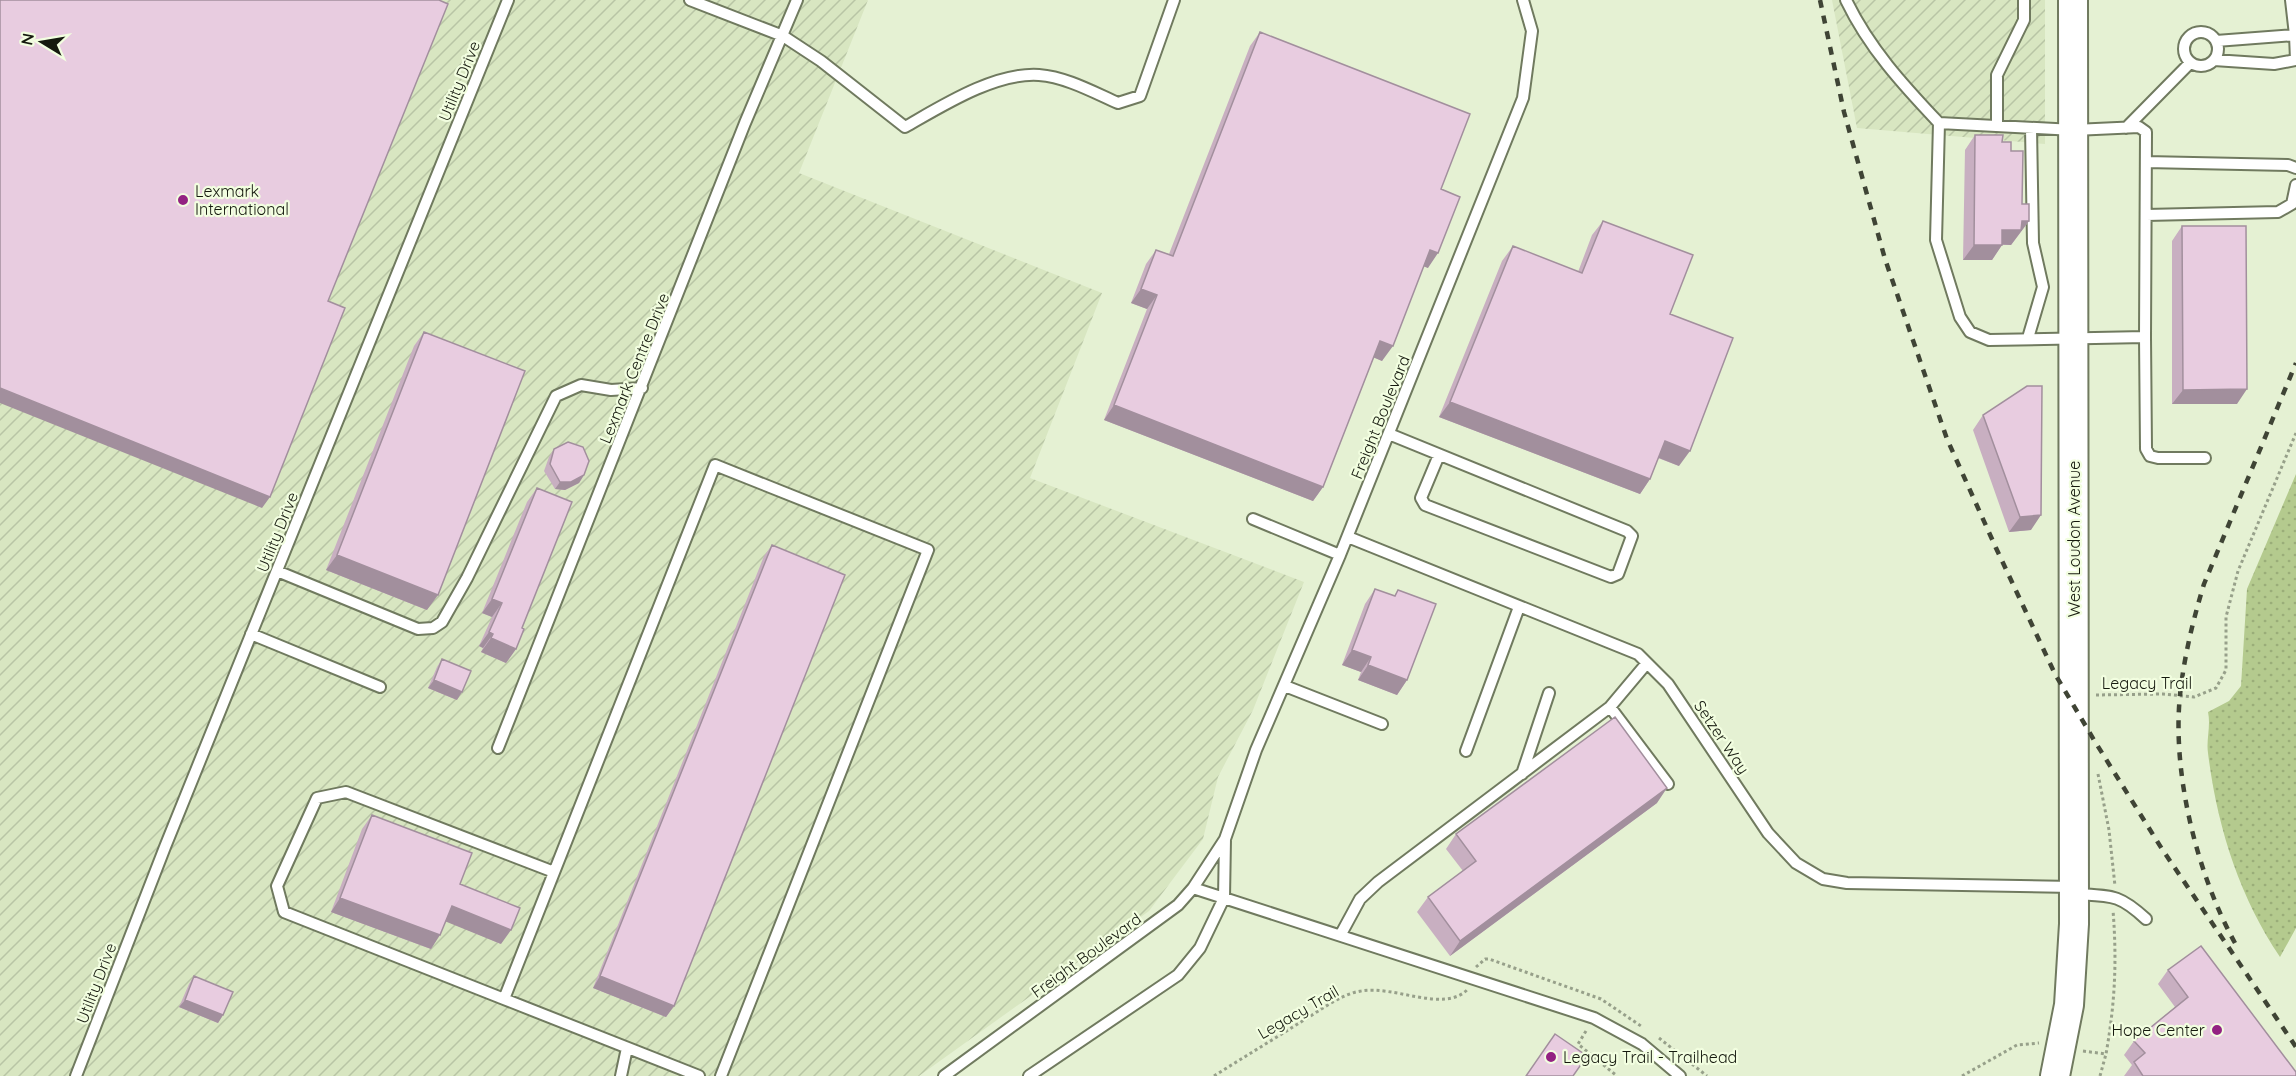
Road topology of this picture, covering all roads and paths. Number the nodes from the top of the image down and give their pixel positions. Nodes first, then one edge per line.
1 (508, 0) edge
2 (690, 0) edge
3 (797, 0) edge
4 (1174, 0) edge
5 (1523, 0) edge
6 (1846, 0) edge
7 (2024, 0) edge
8 (2073, 0) edge
9 (2291, 0) edge
10 (2295, 35) edge
11 (783, 36) junction
12 (2216, 41) junction
13 (2214, 60) junction
14 (2190, 63) junction
15 (1939, 123) junction
16 (1997, 126) junction
17 (2031, 128) junction
18 (2126, 128) junction
19 (2074, 130) junction
20 (2146, 162) junction
21 (2296, 168) edge
22 (2296, 185) edge
23 (2146, 214) junction
24 (2074, 337) junction
25 (2145, 337) junction
26 (2028, 338) junction
27 (642, 388) junction
28 (2296, 433) edge
29 (1389, 434) junction
30 (1439, 455) junction
31 (2205, 458) dead end
32 (1253, 519) dead end
33 (1348, 537) junction
34 (1340, 555) junction
35 (277, 571) junction
36 (1519, 607) junction
37 (251, 634) junction
38 (1647, 663) junction
39 (1286, 686) junction
40 (380, 687) dead end
41 (1549, 693) dead end
42 (2094, 705) dead end
43 (1610, 707) junction
44 (1382, 724) dead end
45 (498, 748) dead end
46 (1466, 751) dead end
47 (2098, 772) dead end
48 (1522, 774) junction
49 (1668, 784) dead end
50 (1225, 839) junction
51 (554, 872) junction
52 (1193, 888) junction
53 (2073, 890) junction
54 (2114, 896) junction
55 (1224, 898) junction
56 (2146, 920) dead end
57 (1341, 934) junction
58 (1468, 989) dead end
59 (504, 999) junction
60 (1601, 999) dead end
61 (1594, 1018) junction
62 (2044, 1044) dead end
63 (627, 1048) junction
64 (2072, 1050) dead end
65 (2106, 1054) junction
66 (76, 1076) edge
67 (621, 1076) edge
68 (699, 1076) edge
69 (721, 1076) edge
70 (944, 1076) edge
71 (1029, 1076) edge
72 (1214, 1076) edge
73 (1617, 1076) edge
74 (1680, 1076) edge
75 (1962, 1076) edge
76 (2055, 1076) edge
77 (2100, 1076) edge

1 - 35 lane, Utility Drive
2 - 11 lane
3 - 11 lane, Lexmark Centre Drive
4 - 11 lane
5 - 29 lane, Freight Boulevard
6 - 15 lane
7 - 16 lane
8 - 19 main road, West Loudon Avenue
9 - 10 lane
10 - 12 lane
10 - 13 lane
11 - 27 lane, Lexmark Centre Drive
12 - 13 lane
12 - 14 lane
13 - 14 lane
14 - 18 lane
15 - 16 lane
15 - 26 lane
16 - 17 lane
17 - 19 lane
17 - 26 lane
18 - 19 lane
18 - 20 lane
19 - 24 main road, West Loudon Avenue
20 - 21 lane
20 - 23 lane
22 - 23 lane
23 - 25 lane
24 - 25 lane
24 - 26 lane
24 - 53 main road, West Loudon Avenue
25 - 31 lane
27 - 35 lane
27 - 45 lane, Lexmark Centre Drive
28 - 42 path, Legacy Trail
29 - 30 lane
29 - 33 lane, Freight Boulevard
30 - 30 lane
32 - 34 lane
33 - 34 lane, Freight Boulevard
33 - 36 lane, Setzer Way
34 - 39 lane, Freight Boulevard
35 - 37 lane, Utility Drive
36 - 38 lane, Setzer Way
36 - 46 lane
37 - 40 lane
37 - 66 lane, Utility Drive
38 - 43 lane
38 - 53 lane, Setzer Way
39 - 44 lane
39 - 50 lane, Freight Boulevard
41 - 48 lane
43 - 48 lane
43 - 49 lane
47 - 54 path
48 - 57 lane
50 - 52 lane, Freight Boulevard
50 - 55 lane, Freight Boulevard
51 - 59 lane
51 - 59 lane
51 - 69 lane
52 - 55 lane
52 - 70 lane, Freight Boulevard
53 - 54 lane, Setzer Way
53 - 76 main road, West Loudon Avenue
54 - 56 lane
54 - 65 path
55 - 57 lane
55 - 71 lane, Freight Boulevard
57 - 61 lane
58 - 72 path, Legacy Trail
59 - 63 lane
60 - 61 path
61 - 73 path
61 - 74 lane
62 - 75 path
63 - 67 lane
63 - 68 lane
64 - 65 path
65 - 77 path

